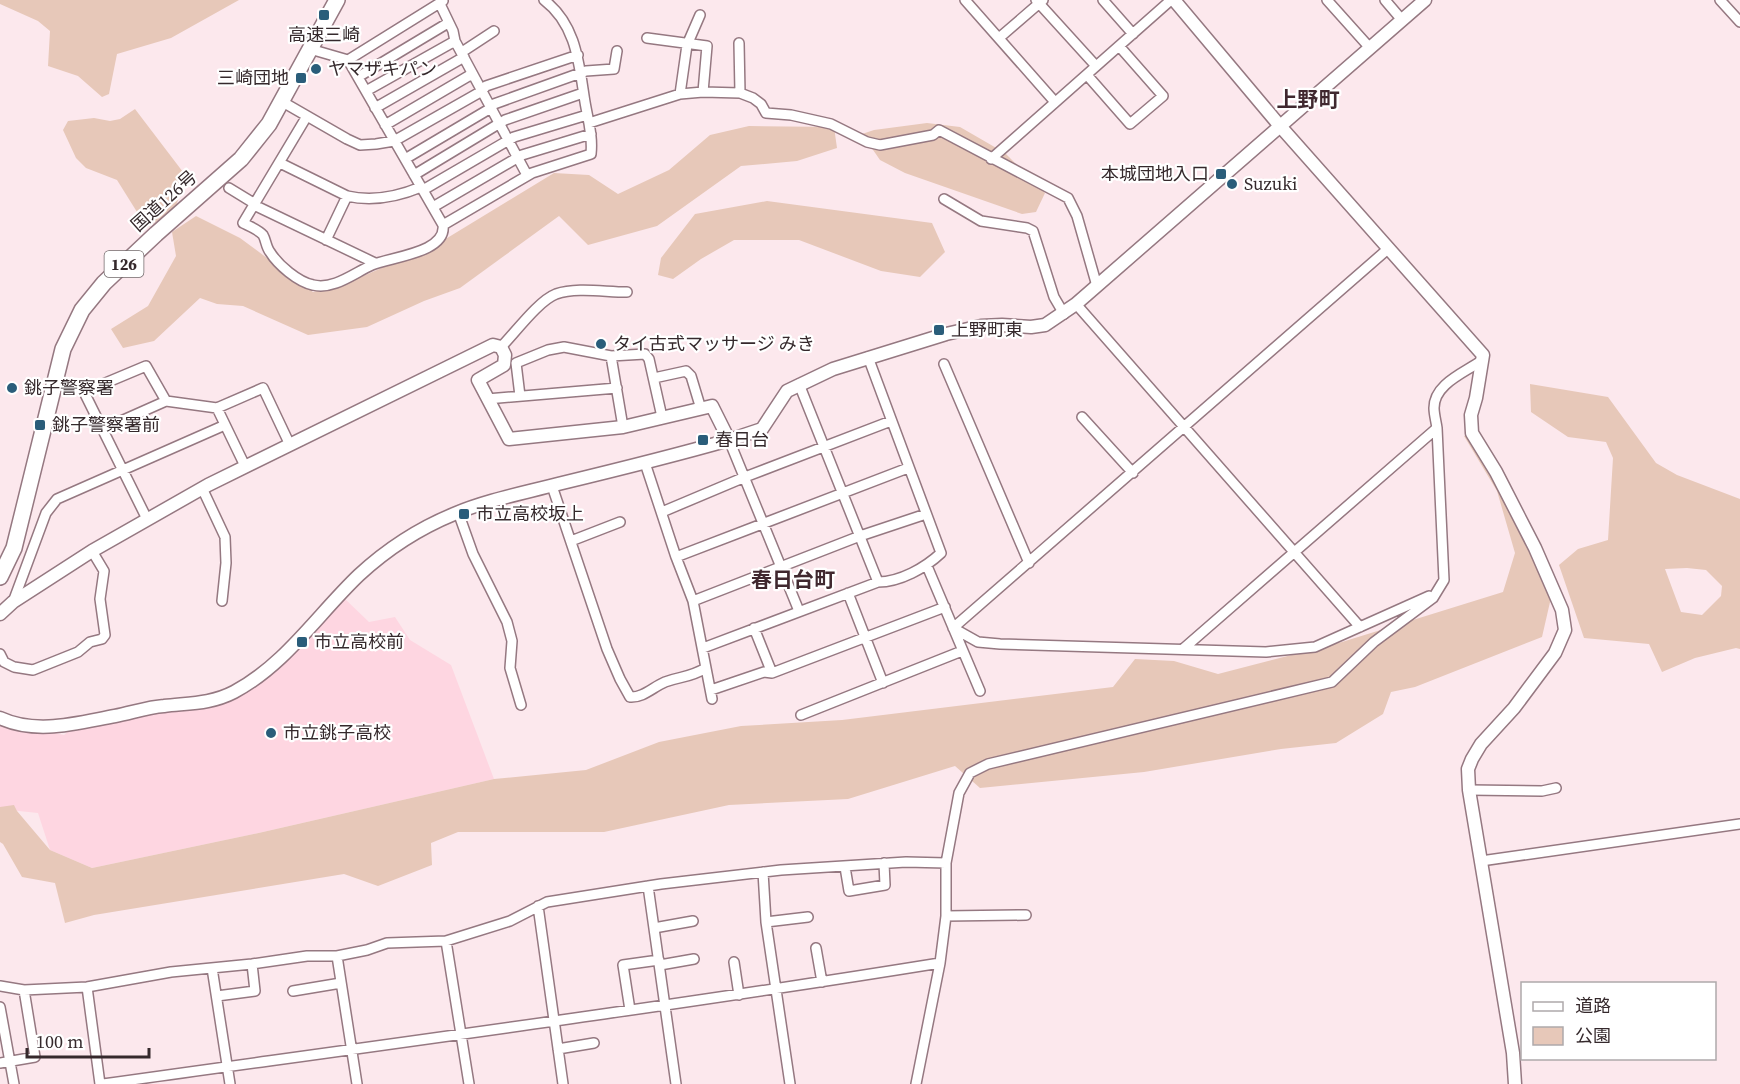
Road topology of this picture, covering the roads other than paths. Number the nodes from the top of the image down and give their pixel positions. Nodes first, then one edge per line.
1 (337, 0) edge
2 (544, 0) edge
3 (965, 0) edge
4 (1103, 0) edge
5 (1172, 0) edge
6 (1327, 0) edge
7 (1384, 0) edge
8 (1425, 0) edge
9 (1720, 0) edge
10 (1039, 1) edge
11 (442, 2) edge
12 (700, 15) dead end
13 (1402, 20) junction
14 (1740, 22) edge
15 (448, 23) junction
16 (494, 31) dead end
17 (1132, 34) junction
18 (647, 38) dead end
19 (999, 38) junction
20 (455, 41) junction
21 (739, 43) dead end
22 (687, 45) junction
23 (1119, 46) junction
24 (1370, 48) junction
25 (310, 49) junction
26 (617, 51) dead end
27 (463, 55) junction
28 (578, 55) junction
29 (348, 60) junction
30 (1096, 66) junction
31 (472, 74) junction
32 (581, 74) junction
33 (1087, 75) junction
34 (358, 77) junction
35 (366, 91) junction
36 (482, 91) junction
37 (703, 92) junction
38 (583, 93) junction
39 (740, 93) junction
40 (680, 94) junction
41 (281, 101) junction
42 (1055, 102) junction
43 (375, 108) junction
44 (491, 108) junction
45 (308, 116) junction
46 (588, 119) junction
47 (499, 124) junction
48 (385, 125) junction
49 (1280, 126) junction
50 (591, 134) junction
51 (394, 141) junction
52 (508, 142) junction
53 (405, 159) junction
54 (518, 159) junction
55 (991, 159) junction
56 (280, 163) junction
57 (414, 175) junction
58 (527, 175) junction
59 (229, 188) dead end
60 (422, 189) junction
61 (347, 196) junction
62 (944, 199) dead end
63 (254, 205) junction
64 (433, 207) junction
65 (443, 225) junction
66 (326, 240) junction
67 (1389, 248) junction
68 (375, 263) junction
69 (1097, 286) junction
70 (627, 292) dead end
71 (1076, 304) junction
72 (1064, 314) junction
73 (501, 347) junction
74 (611, 356) junction
75 (868, 357) junction
76 (1481, 361) junction
77 (944, 364) dead end
78 (654, 378) junction
79 (799, 384) junction
80 (617, 388) junction
81 (520, 396) junction
82 (487, 399) junction
83 (166, 400) junction
84 (217, 408) junction
85 (701, 409) junction
86 (662, 417) junction
87 (1082, 417) dead end
88 (891, 421) junction
89 (225, 424) junction
90 (623, 427) junction
91 (1185, 427) junction
92 (1437, 428) junction
93 (103, 429) junction
94 (729, 440) junction
95 (290, 445) junction
96 (825, 447) junction
97 (645, 463) junction
98 (244, 466) junction
99 (908, 468) junction
100 (124, 469) junction
101 (1133, 473) junction
102 (745, 477) junction
103 (552, 486) junction
104 (202, 488) junction
105 (843, 494) junction
106 (458, 512) junction
107 (662, 512) junction
108 (926, 514) junction
109 (147, 519) junction
110 (620, 522) dead end
111 (763, 524) junction
112 (860, 536) junction
113 (571, 541) junction
114 (92, 551) junction
115 (1294, 551) junction
116 (676, 557) junction
117 (1029, 563) junction
118 (927, 566) junction
119 (781, 567) junction
120 (0, 577) edge
121 (878, 582) junction
122 (848, 593) junction
123 (1436, 593) junction
124 (222, 601) dead end
125 (693, 601) junction
126 (13, 602) junction
127 (945, 608) junction
128 (799, 611) junction
129 (0, 614) edge
130 (1360, 627) junction
131 (754, 628) junction
132 (953, 628) junction
133 (865, 637) junction
134 (703, 648) junction
135 (1183, 649) junction
136 (962, 651) junction
137 (0, 654) edge
138 (706, 668) junction
139 (771, 673) junction
140 (883, 682) junction
141 (980, 691) dead end
142 (521, 705) dead end
143 (801, 715) dead end
144 (0, 718) edge
145 (1556, 789) dead end
146 (1469, 790) junction
147 (1740, 824) edge
148 (1481, 861) junction
149 (884, 863) junction
150 (946, 864) junction
151 (845, 867) junction
152 (763, 872) junction
153 (648, 886) junction
154 (538, 906) junction
155 (1026, 915) dead end
156 (946, 916) junction
157 (808, 917) dead end
158 (693, 921) dead end
159 (766, 922) junction
160 (654, 928) junction
161 (446, 941) junction
162 (816, 948) dead end
163 (337, 956) junction
164 (694, 959) dead end
165 (734, 962) dead end
166 (659, 963) junction
167 (940, 963) junction
168 (252, 964) junction
169 (212, 968) junction
170 (822, 982) junction
171 (341, 983) junction
172 (0, 986) edge
173 (87, 987) junction
174 (776, 989) junction
175 (24, 990) junction
176 (293, 991) dead end
177 (739, 994) junction
178 (217, 996) junction
179 (665, 1005) junction
180 (0, 1007) edge
181 (630, 1010) junction
182 (554, 1021) junction
183 (1, 1024) edge
184 (461, 1035) junction
185 (594, 1043) dead end
186 (558, 1049) junction
187 (352, 1051) junction
188 (4, 1062) edge
189 (228, 1067) junction
190 (14, 1084) edge
191 (102, 1084) edge
192 (230, 1084) edge
193 (357, 1084) edge
194 (469, 1084) edge
195 (563, 1084) edge
196 (676, 1084) edge
197 (790, 1084) edge
198 (916, 1084) edge
199 (1515, 1084) edge

1 - 25 highway, 国道126号 / 126
2 - 28 street
3 - 19 street
4 - 17 street
5 - 17 street
5 - 49 street
6 - 24 street
7 - 13 street
8 - 13 street
9 - 14 street
10 - 19 street
10 - 30 street
11 - 15 street
11 - 29 street
12 - 22 street
13 - 24 street
15 - 20 street
15 - 34 street
16 - 27 street
17 - 23 street
18 - 22 street
19 - 42 street
20 - 27 street
20 - 35 street
21 - 39 street
22 - 37 street
22 - 40 street
23 - 30 street
23 - 33 street
24 - 49 street
25 - 29 street
25 - 41 highway, 国道126号 / 126
26 - 32 street
27 - 31 street
27 - 43 street
28 - 32 street
28 - 36 street
29 - 34 street
30 - 33 street
31 - 36 street
31 - 48 street
32 - 38 street
32 - 44 street
33 - 42 street
34 - 35 street
35 - 43 street
36 - 44 street
36 - 51 street
37 - 39 street
37 - 40 street
38 - 46 street
38 - 47 street
39 - 55 street
40 - 46 street
41 - 45 street
41 - 120 highway, 国道126号 / 126
42 - 55 street
43 - 48 street
44 - 47 street
44 - 53 street
45 - 51 street
45 - 56 street
46 - 50 street
46 - 52 street
47 - 52 street
47 - 57 street
48 - 51 street
49 - 67 street
49 - 69 street
50 - 54 street
50 - 58 street
51 - 53 street
52 - 54 street
52 - 60 street
53 - 57 street
54 - 58 street
54 - 64 street
55 - 69 street
56 - 61 street
56 - 63 street
57 - 60 street
58 - 65 street
59 - 63 street
60 - 61 street
60 - 64 street
61 - 66 street
62 - 72 street
63 - 66 street
63 - 68 street
64 - 65 street
65 - 68 street
66 - 68 street
67 - 76 street
67 - 91 street
69 - 71 street
70 - 73 street
71 - 72 street
71 - 91 street
72 - 75 street
73 - 82 street
73 - 95 street
74 - 78 street
74 - 80 street
74 - 81 street
75 - 79 street
75 - 88 street
76 - 92 street
76 - 146 street
77 - 117 street
78 - 85 street
78 - 86 street
79 - 94 street
79 - 96 street
80 - 81 street
80 - 90 street
81 - 82 street
82 - 90 street
83 - 84 street
83 - 93 street
83 - 93 street
84 - 89 street
84 - 95 street
85 - 86 street
85 - 94 street
86 - 90 street
87 - 101 street
88 - 96 street
88 - 99 street
89 - 98 street
89 - 100 street
91 - 101 street
91 - 115 street
92 - 115 street
92 - 123 street
93 - 100 street
94 - 97 street
94 - 102 street
95 - 98 street
96 - 102 street
96 - 105 street
97 - 103 street
97 - 107 street
98 - 104 street
99 - 105 street
99 - 108 street
100 - 109 street
100 - 126 street
101 - 117 street
102 - 107 street
102 - 111 street
103 - 106 street
103 - 113 street
104 - 109 street
104 - 124 street
105 - 111 street
105 - 112 street
106 - 142 street
106 - 144 street
107 - 116 street
108 - 112 street
108 - 118 street
109 - 114 street
110 - 113 street
111 - 116 street
111 - 119 street
112 - 119 street
112 - 121 street
113 - 138 street
114 - 126 street
114 - 137 street
115 - 130 street
115 - 135 street
116 - 125 street
117 - 132 street
118 - 121 street
118 - 127 street
119 - 125 street
119 - 128 street
121 - 122 street
122 - 128 street
122 - 133 street
123 - 130 street
123 - 150 street
125 - 134 street
126 - 129 street
127 - 132 street
127 - 133 street
128 - 131 street
130 - 135 street
131 - 134 street
131 - 139 street
132 - 135 street
132 - 136 street
133 - 139 street
133 - 140 street
134 - 138 street
136 - 140 street
136 - 141 street
138 - 139 street
140 - 143 street
145 - 146 street
146 - 148 street
147 - 148 street
148 - 199 street
149 - 150 street
149 - 151 street
149 - 151 street
150 - 156 street
151 - 152 street
152 - 153 street
152 - 159 street
153 - 154 street
153 - 160 street
154 - 161 street
154 - 182 street
155 - 156 street
156 - 167 street
157 - 159 street
158 - 160 street
159 - 174 street
160 - 166 street
161 - 163 street
161 - 184 street
162 - 170 street
163 - 168 street
163 - 171 street
164 - 166 street
165 - 177 street
166 - 179 street
166 - 181 street
167 - 170 street
167 - 198 street
168 - 169 street
168 - 178 street
169 - 173 street
169 - 178 street
170 - 174 street
171 - 176 street
171 - 187 street
172 - 175 street
173 - 175 street
173 - 191 street
174 - 177 street
174 - 197 street
175 - 188 street
177 - 179 street
178 - 189 street
179 - 181 street
179 - 196 street
180 - 183 street
181 - 182 street
182 - 184 street
182 - 186 street
183 - 188 street
184 - 187 street
184 - 194 street
185 - 186 street
186 - 195 street
187 - 189 street
187 - 193 street
188 - 190 street
189 - 191 street
189 - 192 street

